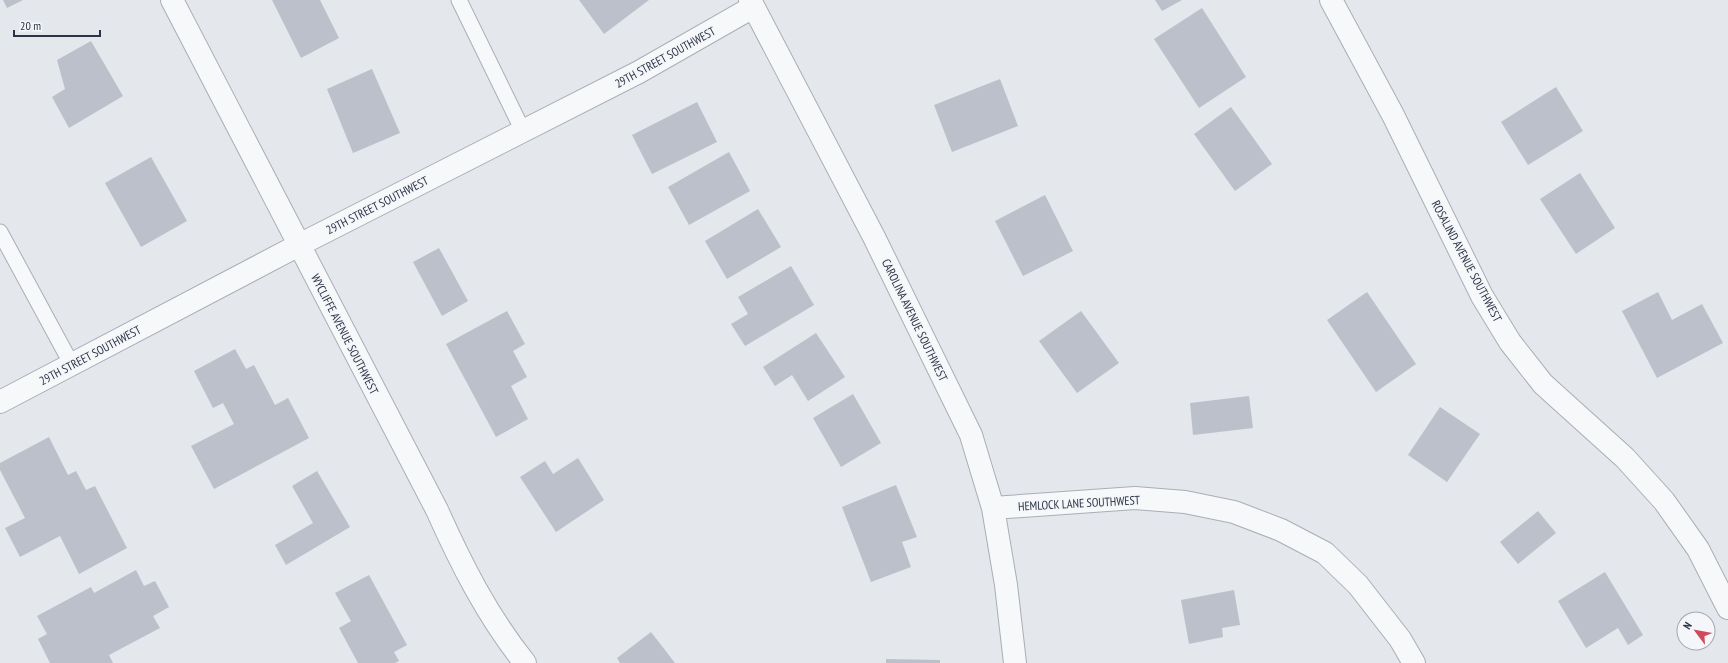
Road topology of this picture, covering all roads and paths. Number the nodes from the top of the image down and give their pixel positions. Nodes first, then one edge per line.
1 (172, 0) edge
2 (459, 0) edge
3 (1331, 0) edge
4 (751, 4) edge
5 (523, 131) junction
6 (0, 232) edge
7 (299, 245) junction
8 (72, 365) junction
9 (0, 402) edge
10 (993, 508) junction
11 (1728, 608) edge
12 (525, 663) edge
13 (1014, 663) edge
14 (1414, 663) edge

1 - 7 street, WYCLIFFE AVENUE SOUTHWEST
2 - 5 lane
3 - 11 street, ROSALIND AVENUE SOUTHWEST
4 - 5 street, 29TH STREET SOUTHWEST
4 - 10 street, CAROLINA AVENUE SOUTHWEST
5 - 7 street, 29TH STREET SOUTHWEST
6 - 8 lane
7 - 8 street, 29TH STREET SOUTHWEST
7 - 12 street, WYCLIFFE AVENUE SOUTHWEST
8 - 9 street, 29TH STREET SOUTHWEST
10 - 13 street, CAROLINA AVENUE SOUTHWEST
10 - 14 street, HEMLOCK LANE SOUTHWEST

